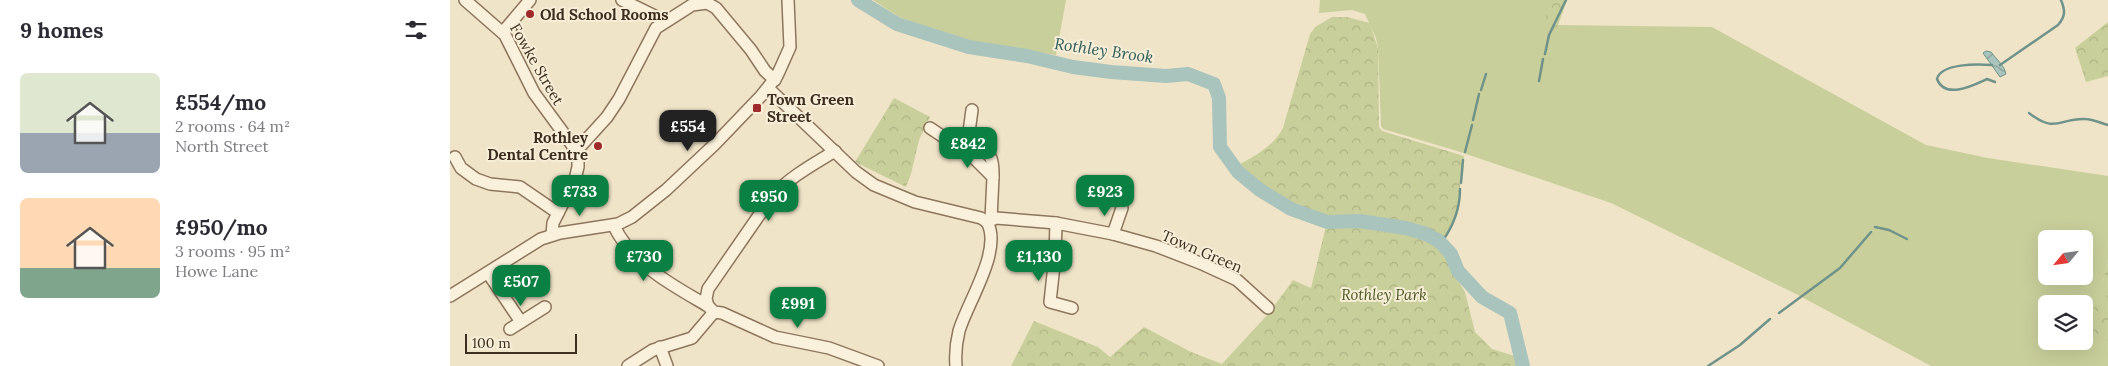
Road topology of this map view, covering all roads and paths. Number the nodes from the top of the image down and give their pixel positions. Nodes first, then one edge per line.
1 (465, 0) edge
2 (530, 0) edge
3 (622, 0) edge
4 (788, 0) edge
5 (665, 21) junction
6 (503, 32) junction
7 (772, 84) junction
8 (969, 114) dead end
9 (930, 128) dead end
10 (577, 150) junction
11 (835, 151) junction
12 (455, 158) dead end
13 (993, 177) junction
14 (1122, 208) dead end
15 (558, 213) junction
16 (989, 220) junction
17 (1056, 223) junction
18 (614, 226) junction
19 (1113, 234) junction
20 (552, 235) junction
21 (488, 273) junction
22 (450, 296) edge
23 (545, 307) dead end
24 (1072, 308) dead end
25 (1268, 308) dead end
26 (711, 309) junction
27 (521, 322) junction
28 (510, 329) dead end
29 (660, 347) junction
30 (628, 366) edge
31 (667, 366) edge
32 (878, 366) edge
33 (956, 366) edge

1 - 6 street, Fowke Street
2 - 6 street
3 - 5 street
4 - 7 street
5 - 7 street
5 - 10 street
6 - 10 street, Fowke Street
7 - 11 street
7 - 18 street
8 - 13 street
9 - 13 street
10 - 15 street
11 - 16 street
11 - 26 street
12 - 15 street
13 - 16 street
14 - 19 street
15 - 20 street
16 - 17 street
16 - 33 street
17 - 19 street, Town Green
17 - 24 street
18 - 20 street
18 - 26 street
19 - 25 street, Town Green
20 - 21 street
21 - 22 street
21 - 27 street
23 - 27 street
26 - 29 street
26 - 32 street
27 - 28 street
29 - 30 street
29 - 31 street

